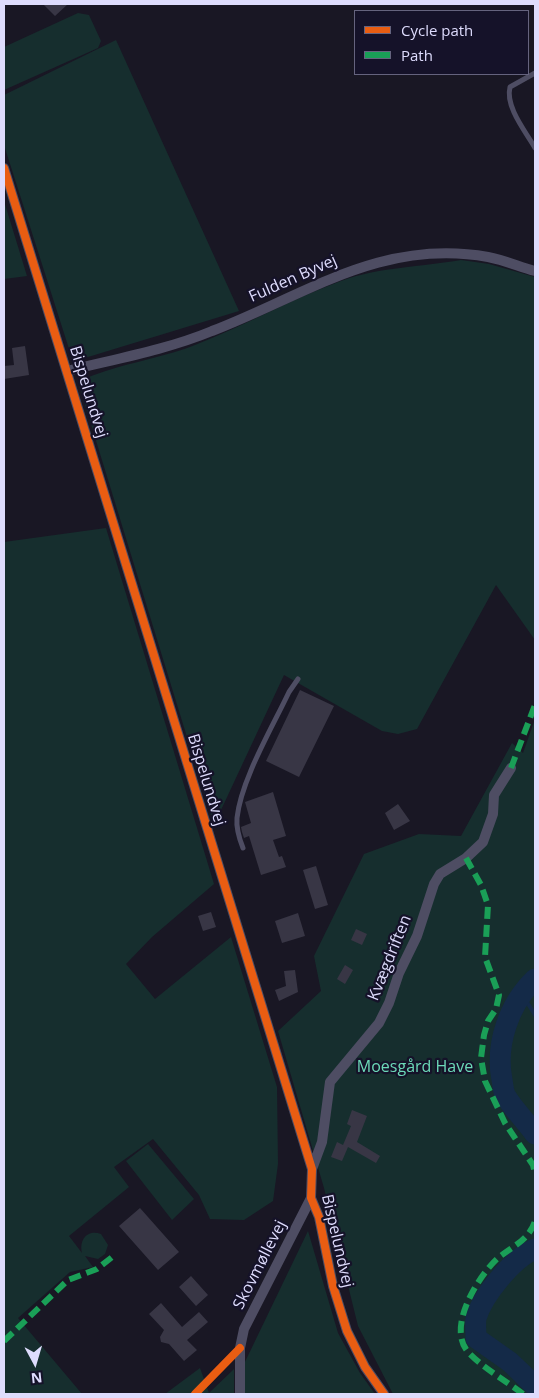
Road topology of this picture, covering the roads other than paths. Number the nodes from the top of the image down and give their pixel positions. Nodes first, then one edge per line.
1 (535, 73) edge
2 (535, 148) edge
3 (4, 168) edge
4 (535, 271) edge
5 (67, 371) junction
6 (298, 679) dead end
7 (510, 768) dead end
8 (243, 848) dead end
9 (312, 1170) junction
10 (311, 1198) junction
11 (240, 1348) junction
12 (195, 1394) edge
13 (240, 1394) edge
14 (384, 1394) edge

1 - 2 lane
3 - 5 street, Bispelundvej
4 - 5 street, Fulden Byvej
5 - 9 street, Bispelundvej
6 - 8 lane
7 - 9 street, Kvægdriften
9 - 10 street, Bispelundvej
10 - 11 street, Skovmøllevej
10 - 14 street, Bispelundvej
11 - 12 lane, Skovmøllevej
11 - 13 street, Skovmøllevej

